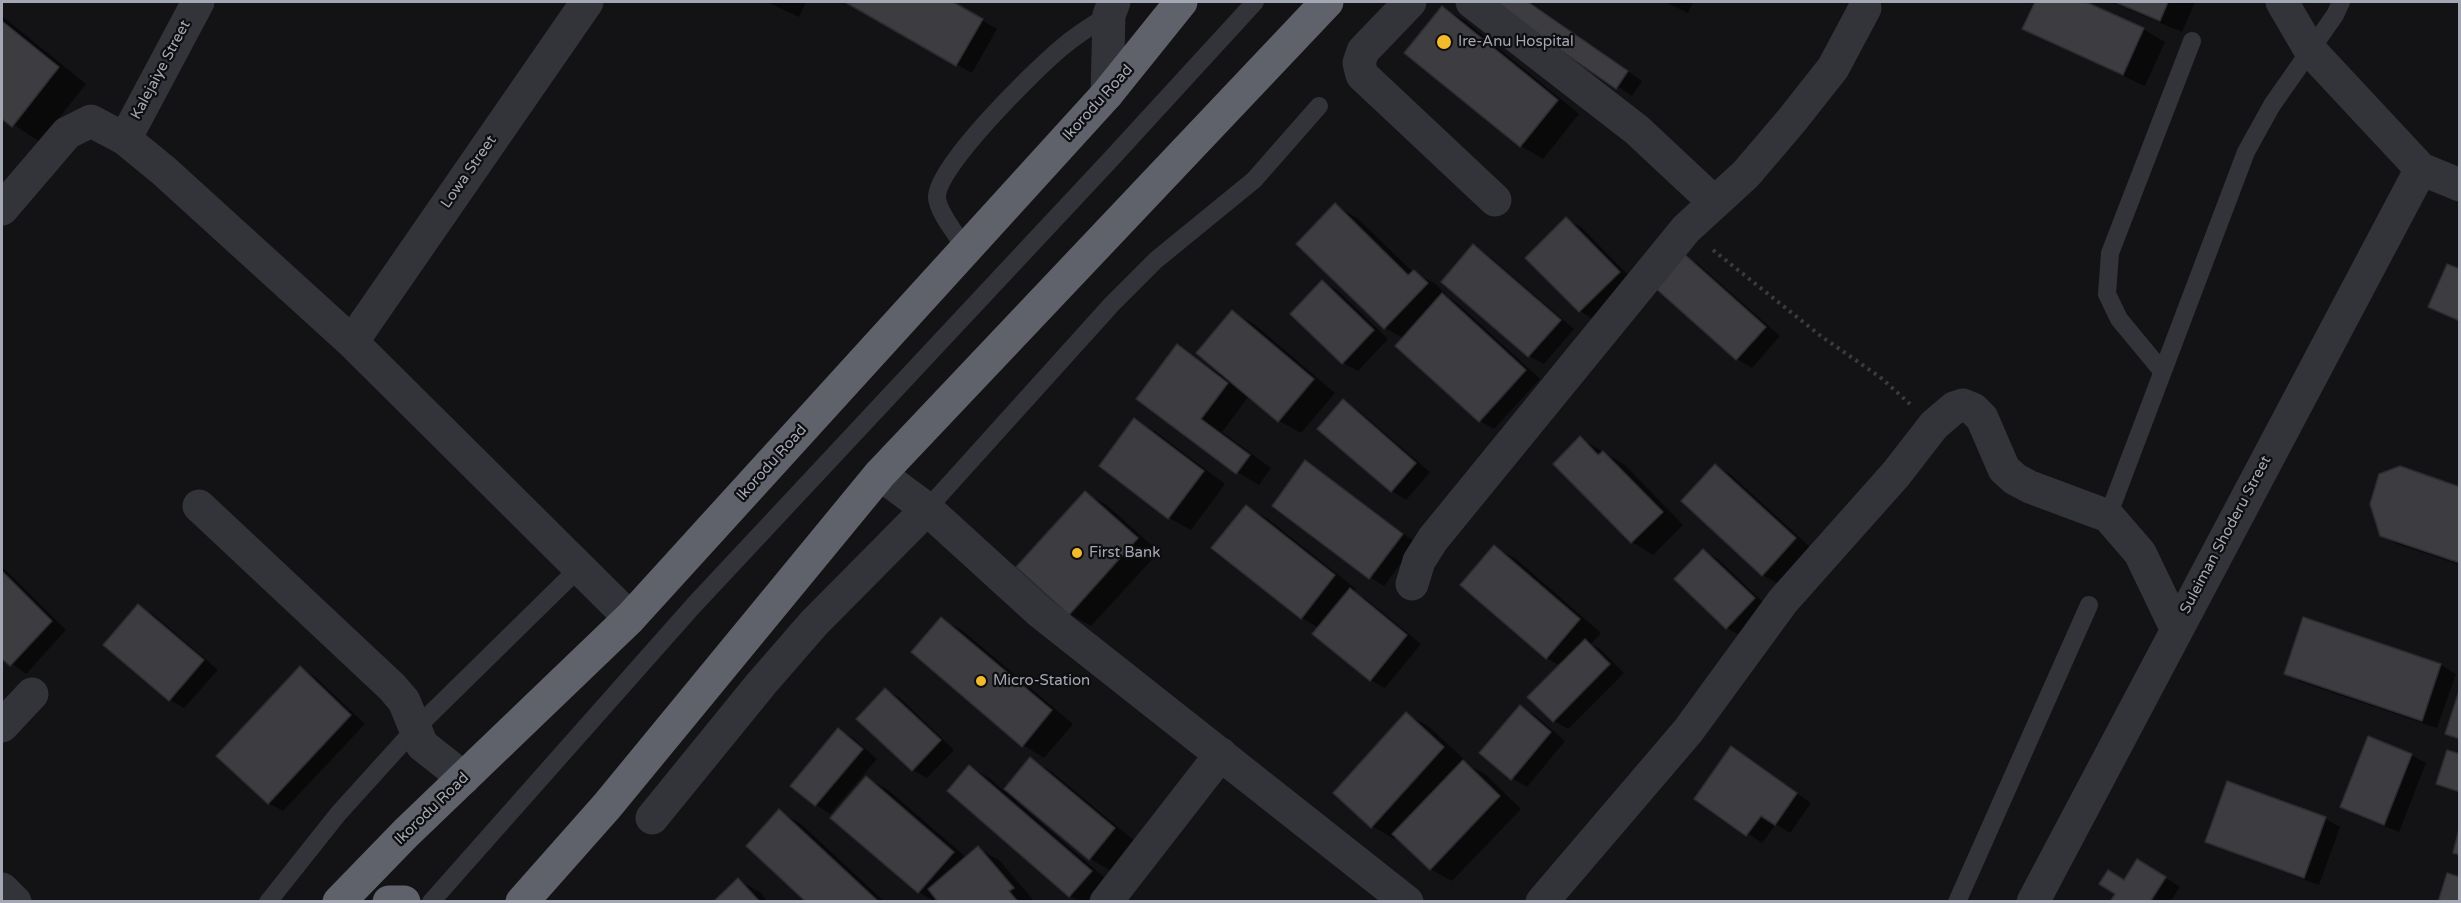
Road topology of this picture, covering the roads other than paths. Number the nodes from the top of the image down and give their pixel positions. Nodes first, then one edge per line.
1 (198, 2) edge
2 (586, 2) edge
3 (1181, 2) edge
4 (1255, 2) edge
5 (1328, 2) edge
6 (1410, 2) edge
7 (1472, 2) edge
8 (2282, 2) edge
9 (2341, 2) edge
10 (1112, 8) edge
11 (1865, 8) dead end
12 (2192, 41) dead end
13 (2310, 50) junction
14 (1107, 94) junction
15 (1319, 106) dead end
16 (125, 139) junction
17 (2421, 169) junction
18 (2460, 185) edge
19 (1495, 200) dead end
20 (1714, 202) junction
21 (2, 209) edge
22 (966, 249) junction
23 (352, 342) junction
24 (2162, 371) junction
25 (880, 474) junction
26 (199, 506) dead end
27 (927, 508) junction
28 (2108, 516) junction
29 (579, 568) junction
30 (1412, 584) dead end
31 (2089, 605) dead end
32 (630, 618) junction
33 (2176, 628) junction
34 (32, 694) dead end
35 (2, 726) edge
36 (414, 730) junction
37 (1221, 754) junction
38 (464, 778) junction
39 (652, 818) dead end
40 (2, 889) edge
41 (15, 902) edge
42 (268, 902) edge
43 (339, 902) edge
44 (389, 902) edge
45 (404, 902) edge
46 (431, 902) edge
47 (522, 902) edge
48 (1106, 902) edge
49 (1407, 902) edge
50 (1542, 902) edge
51 (1957, 902) edge
52 (2033, 902) edge

1 - 16 street, Kalejaiye Street
2 - 23 street, Lowa Street
3 - 14 highway, Ikorodu Road
4 - 46 lane
5 - 25 highway
6 - 19 street
7 - 20 street
8 - 13 street
9 - 13 lane
10 - 14 street
10 - 22 lane
11 - 20 street
12 - 24 lane
13 - 17 street
13 - 24 lane
14 - 22 highway, Ikorodu Road
15 - 27 lane
16 - 21 street
16 - 23 street
17 - 18 street
17 - 33 street, Suleiman Shoderu Street
20 - 30 street
22 - 32 highway, Ikorodu Road
23 - 29 street
24 - 28 lane
25 - 27 street
25 - 47 highway
26 - 36 street
27 - 37 street
27 - 39 street
28 - 33 street
28 - 50 street
29 - 32 street
29 - 36 lane
31 - 51 lane
32 - 38 highway, Ikorodu Road
33 - 52 street, Suleiman Shoderu Street
34 - 35 street
36 - 38 street
36 - 42 lane
37 - 48 street
37 - 49 street
38 - 43 highway, Ikorodu Road
40 - 41 street
44 - 45 highway

